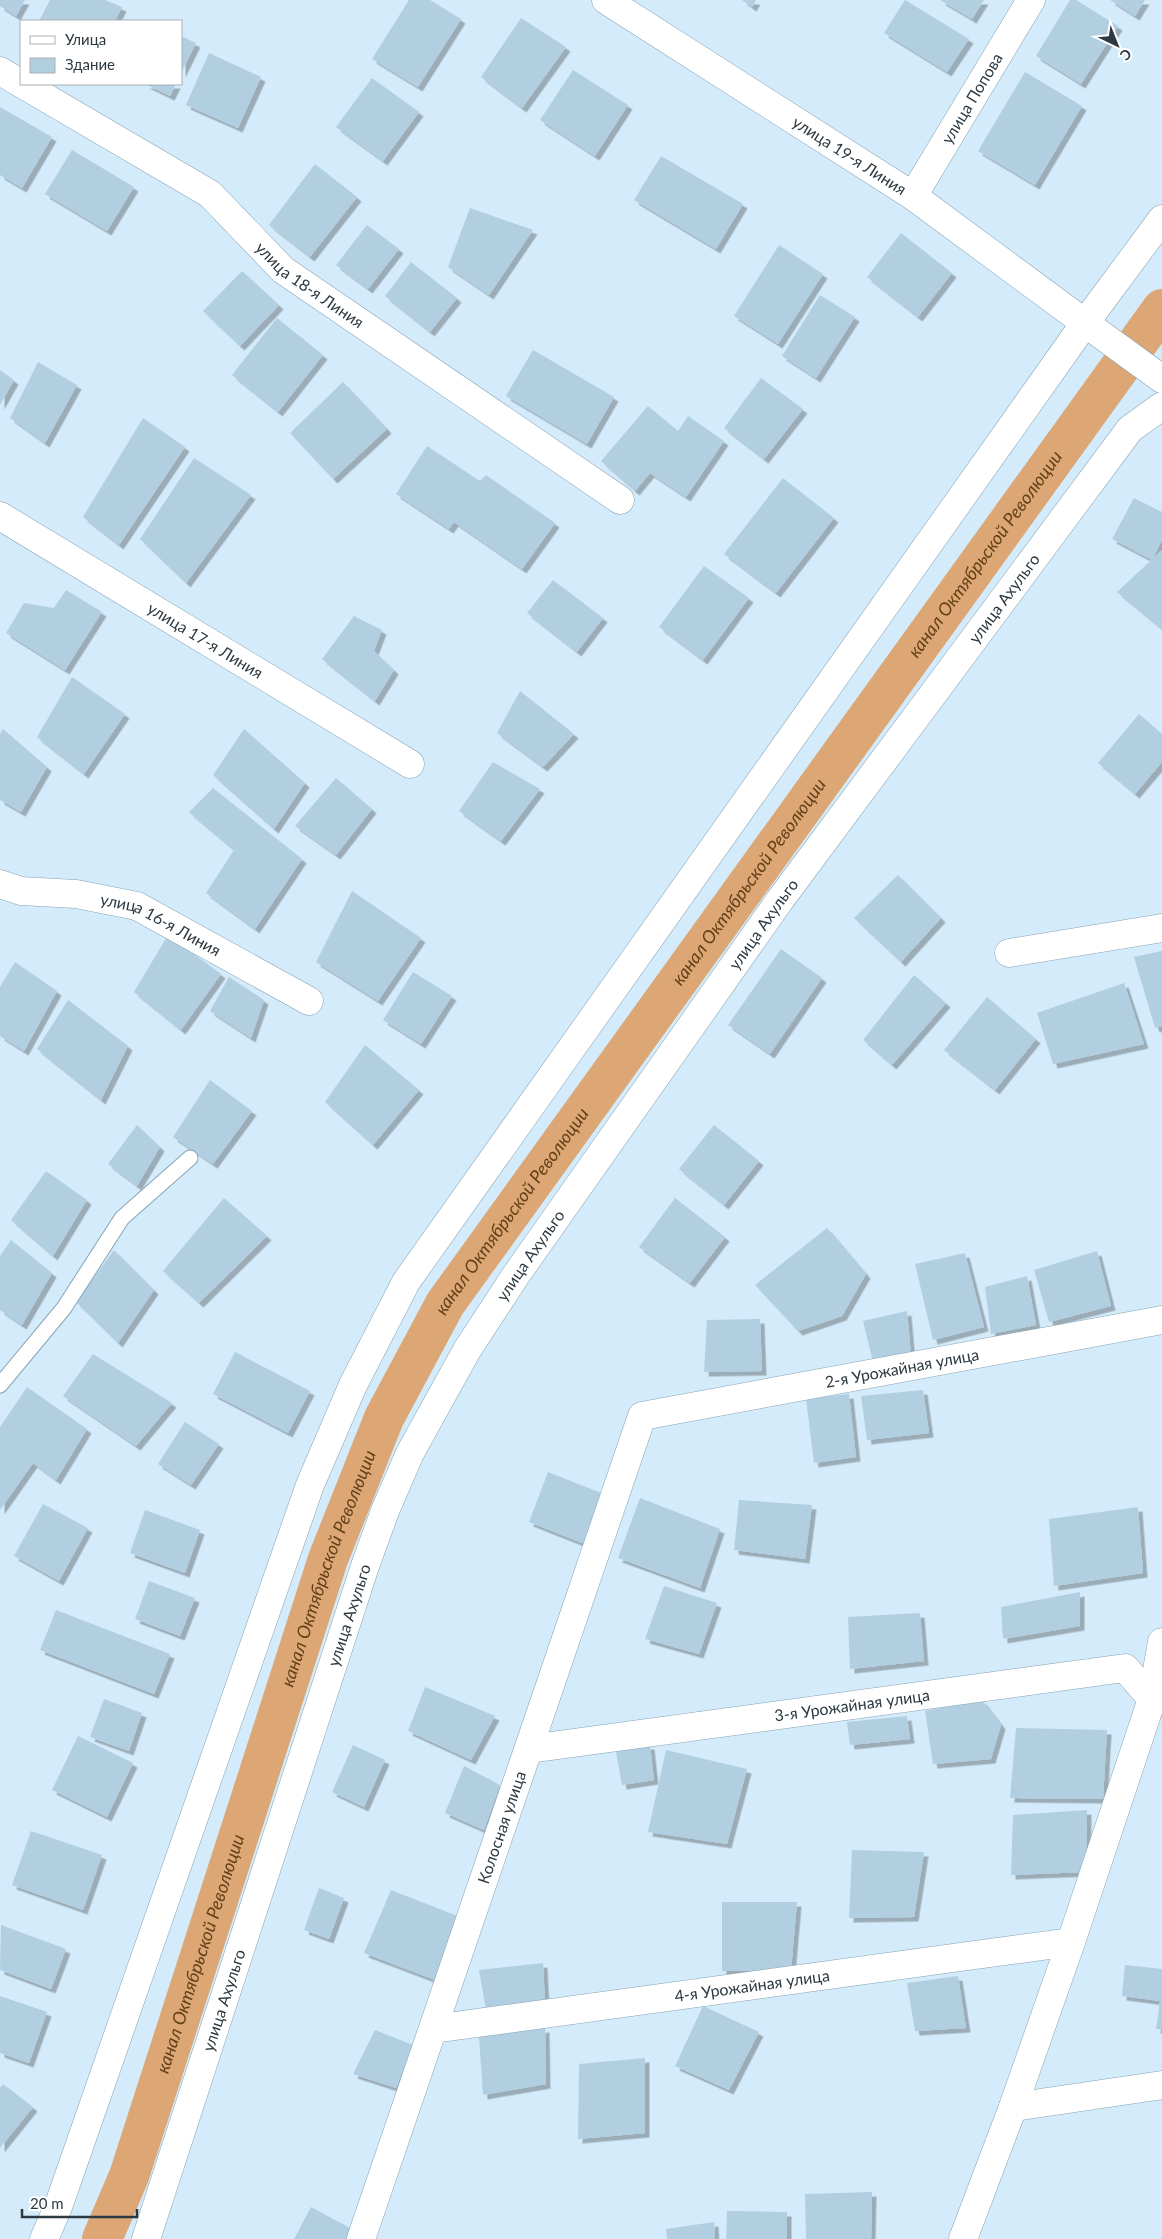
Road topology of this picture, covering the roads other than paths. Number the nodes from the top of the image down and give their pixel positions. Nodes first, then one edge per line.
1 (606, 0) edge
2 (1031, 0) edge
3 (0, 71) edge
4 (20, 83) edge
5 (24, 85) edge
6 (913, 196) junction
7 (1162, 218) edge
8 (1085, 323) junction
9 (1162, 379) edge
10 (1162, 406) edge
11 (620, 500) dead end
12 (0, 516) edge
13 (410, 764) dead end
14 (0, 884) edge
15 (1162, 928) edge
16 (1009, 953) dead end
17 (309, 1001) dead end
18 (190, 1158) dead end
19 (1162, 1320) edge
20 (0, 1385) edge
21 (642, 1416) joint
22 (1162, 1642) edge
23 (1157, 1697) edge
24 (529, 1749) junction
25 (1071, 1942) junction
26 (433, 2029) junction
27 (1162, 2085) edge
28 (1013, 2107) junction
29 (44, 2239) edge
30 (146, 2239) edge
31 (361, 2239) edge
32 (963, 2239) edge

1 - 6 street, улица 19-я Линия
2 - 6 street, улица Попова
3 - 4 street, улица 18-я Линия
5 - 11 street, улица 18-я Линия
6 - 8 street, улица 19-я Линия
7 - 8 street
8 - 9 street, улица 19-я Линия
8 - 29 street
10 - 30 street, улица Ахульго
12 - 13 street, улица 17-я Линия
14 - 17 street, улица 16-я Линия
15 - 16 street
18 - 20 lane
19 - 21 street, 2-я Урожайная улица
21 - 24 street, Колосная улица
22 - 23 street
23 - 24 street, 3-я Урожайная улица
23 - 25 street
24 - 26 street, Колосная улица
25 - 26 street, 4-я Урожайная улица
25 - 28 street
26 - 31 street, Колосная улица
27 - 28 street
28 - 32 street

